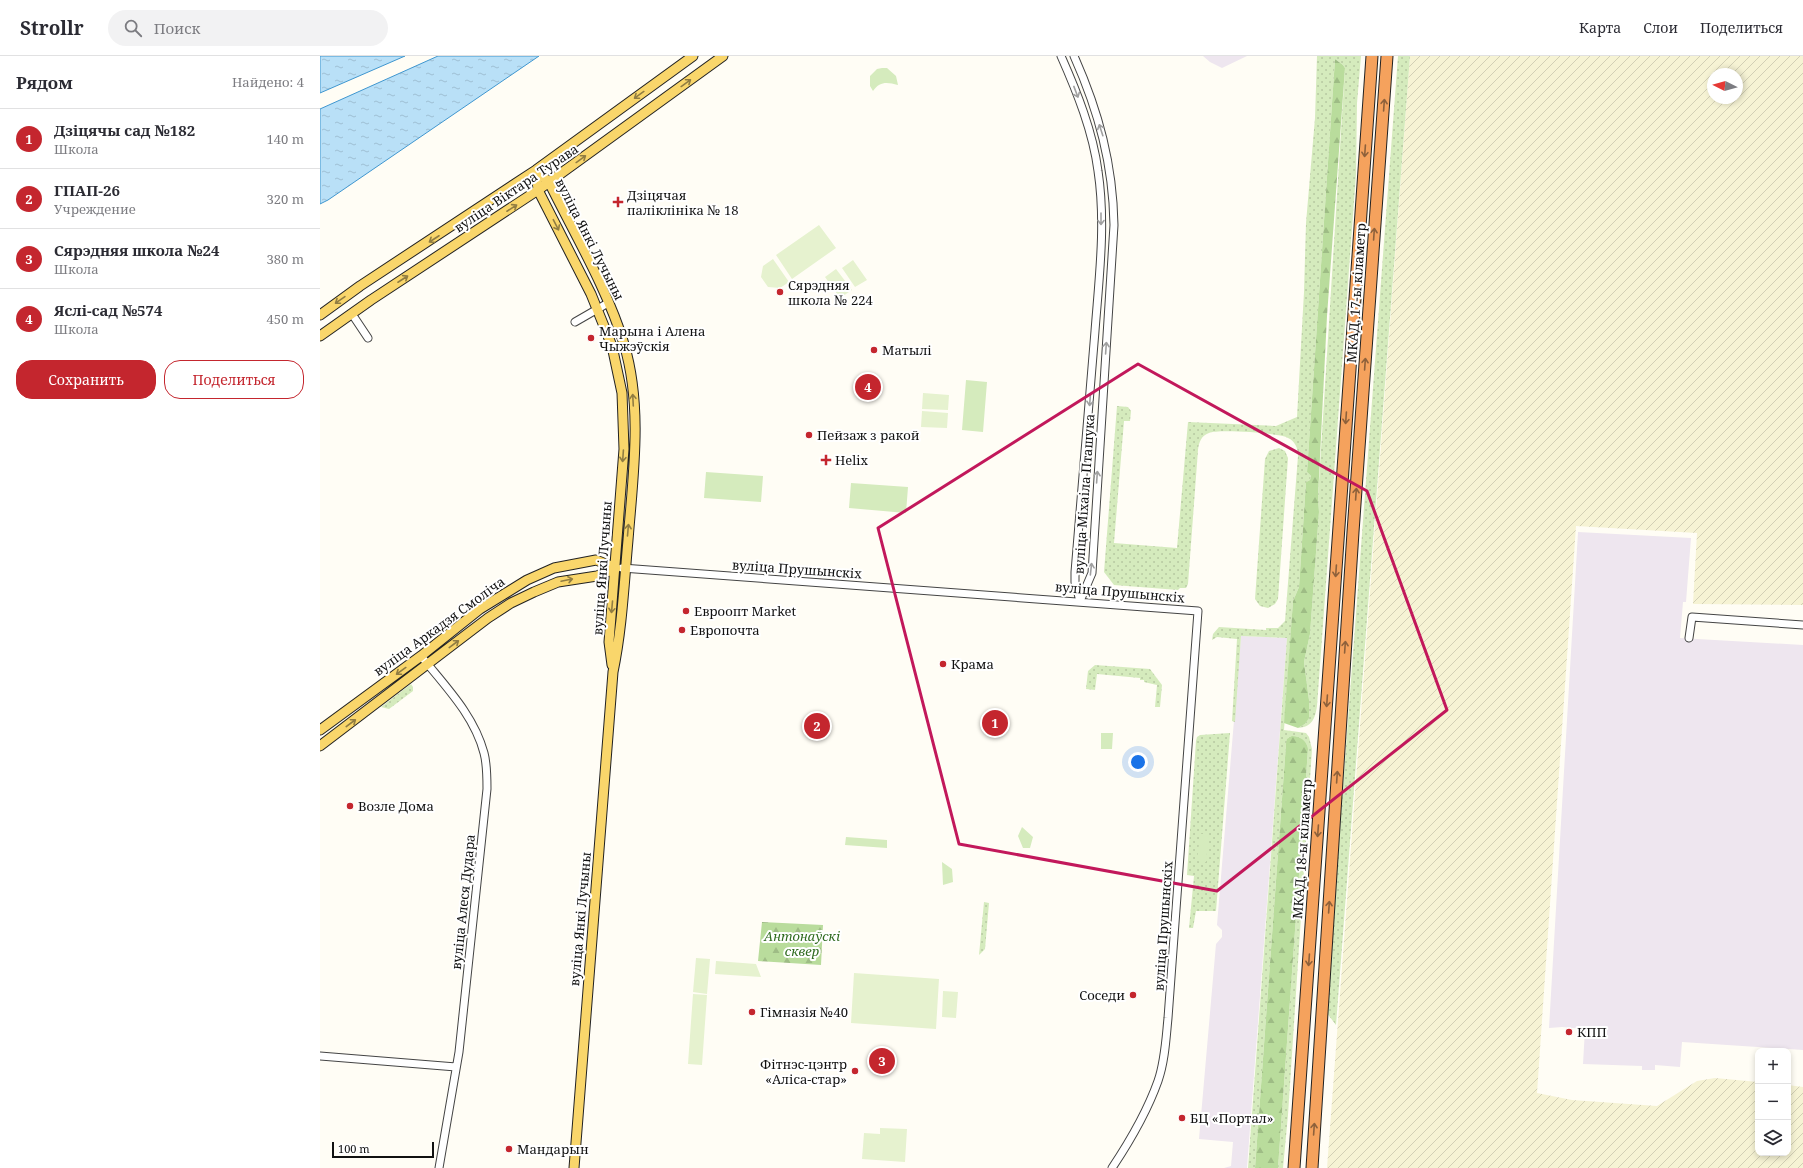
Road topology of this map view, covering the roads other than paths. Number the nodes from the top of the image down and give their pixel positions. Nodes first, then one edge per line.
1 (693, 56) edge
2 (723, 56) edge
3 (1061, 56) edge
4 (1074, 56) edge
5 (1372, 56) edge
6 (1387, 56) edge
7 (536, 170) junction
8 (549, 182) junction
9 (538, 190) junction
10 (608, 303) junction
11 (597, 310) junction
12 (352, 314) junction
13 (320, 315) edge
14 (575, 322) dead end
15 (320, 336) edge
16 (368, 338) dead end
17 (1338, 532) joint
18 (616, 568) junction
19 (626, 568) junction
20 (1080, 601) junction
21 (1803, 625) edge
22 (1689, 638) dead end
23 (421, 656) junction
24 (428, 665) junction
25 (613, 672) junction
26 (320, 730) edge
27 (320, 746) edge
28 (320, 1056) edge
29 (456, 1067) junction
30 (439, 1168) edge
31 (574, 1168) edge
32 (1112, 1168) edge
33 (1294, 1168) edge
34 (1312, 1168) edge

1 -> 7 main road, вуліца Віктара Турава
8 -> 2 main road, вуліца Віктара Турава
3 -> 20 street, вуліца Міхаіла Пташука
20 -> 4 street, вуліца Міхаіла Пташука
5 -> 17 highway, МКАД, 17-ы кіламетр
34 -> 6 highway, МКАД, 17-ы кіламетр
7 - 8 main road, вуліца Янкі Лучыны
7 - 9 main road, вуліца Янкі Лучыны
7 -> 13 main road, вуліца Віктара Турава
8 - 9 main road, вуліца Віктара Турава
8 - 10 main road, вуліца Янкі Лучыны
9 -> 11 main road, вуліца Янкі Лучыны
12 -> 9 main road, вуліца Віктара Турава
10 - 11 street
19 -> 10 main road, вуліца Янкі Лучыны
11 - 14 street
11 -> 18 main road, вуліца Янкі Лучыны
12 - 15 main road, вуліца Віктара Турава
12 - 16 street
17 -> 33 highway, МКАД, 18-ы кіламетр
18 - 19 street, вуліца Прушынскіх
18 - 23 main road, вуліца Аркадзя Смоліча
24 -> 18 main road, вуліца Аркадзя Смоліча
18 -> 25 main road, вуліца Янкі Лучыны
19 - 20 street, вуліца Прушынскіх
19 - 25 main road, вуліца Янкі Лучыны
20 - 32 street, вуліца Прушынскіх
21 - 22 street
23 - 24 street, вуліца Алеся Дудара
23 -> 26 main road, вуліца Аркадзя Смоліча
27 -> 24 main road, вуліца Аркадзя Смоліча
24 - 29 street, вуліца Алеся Дудара
25 - 31 main road, вуліца Янкі Лучыны
28 - 29 street
29 - 30 street, вуліца Алеся Дудара

